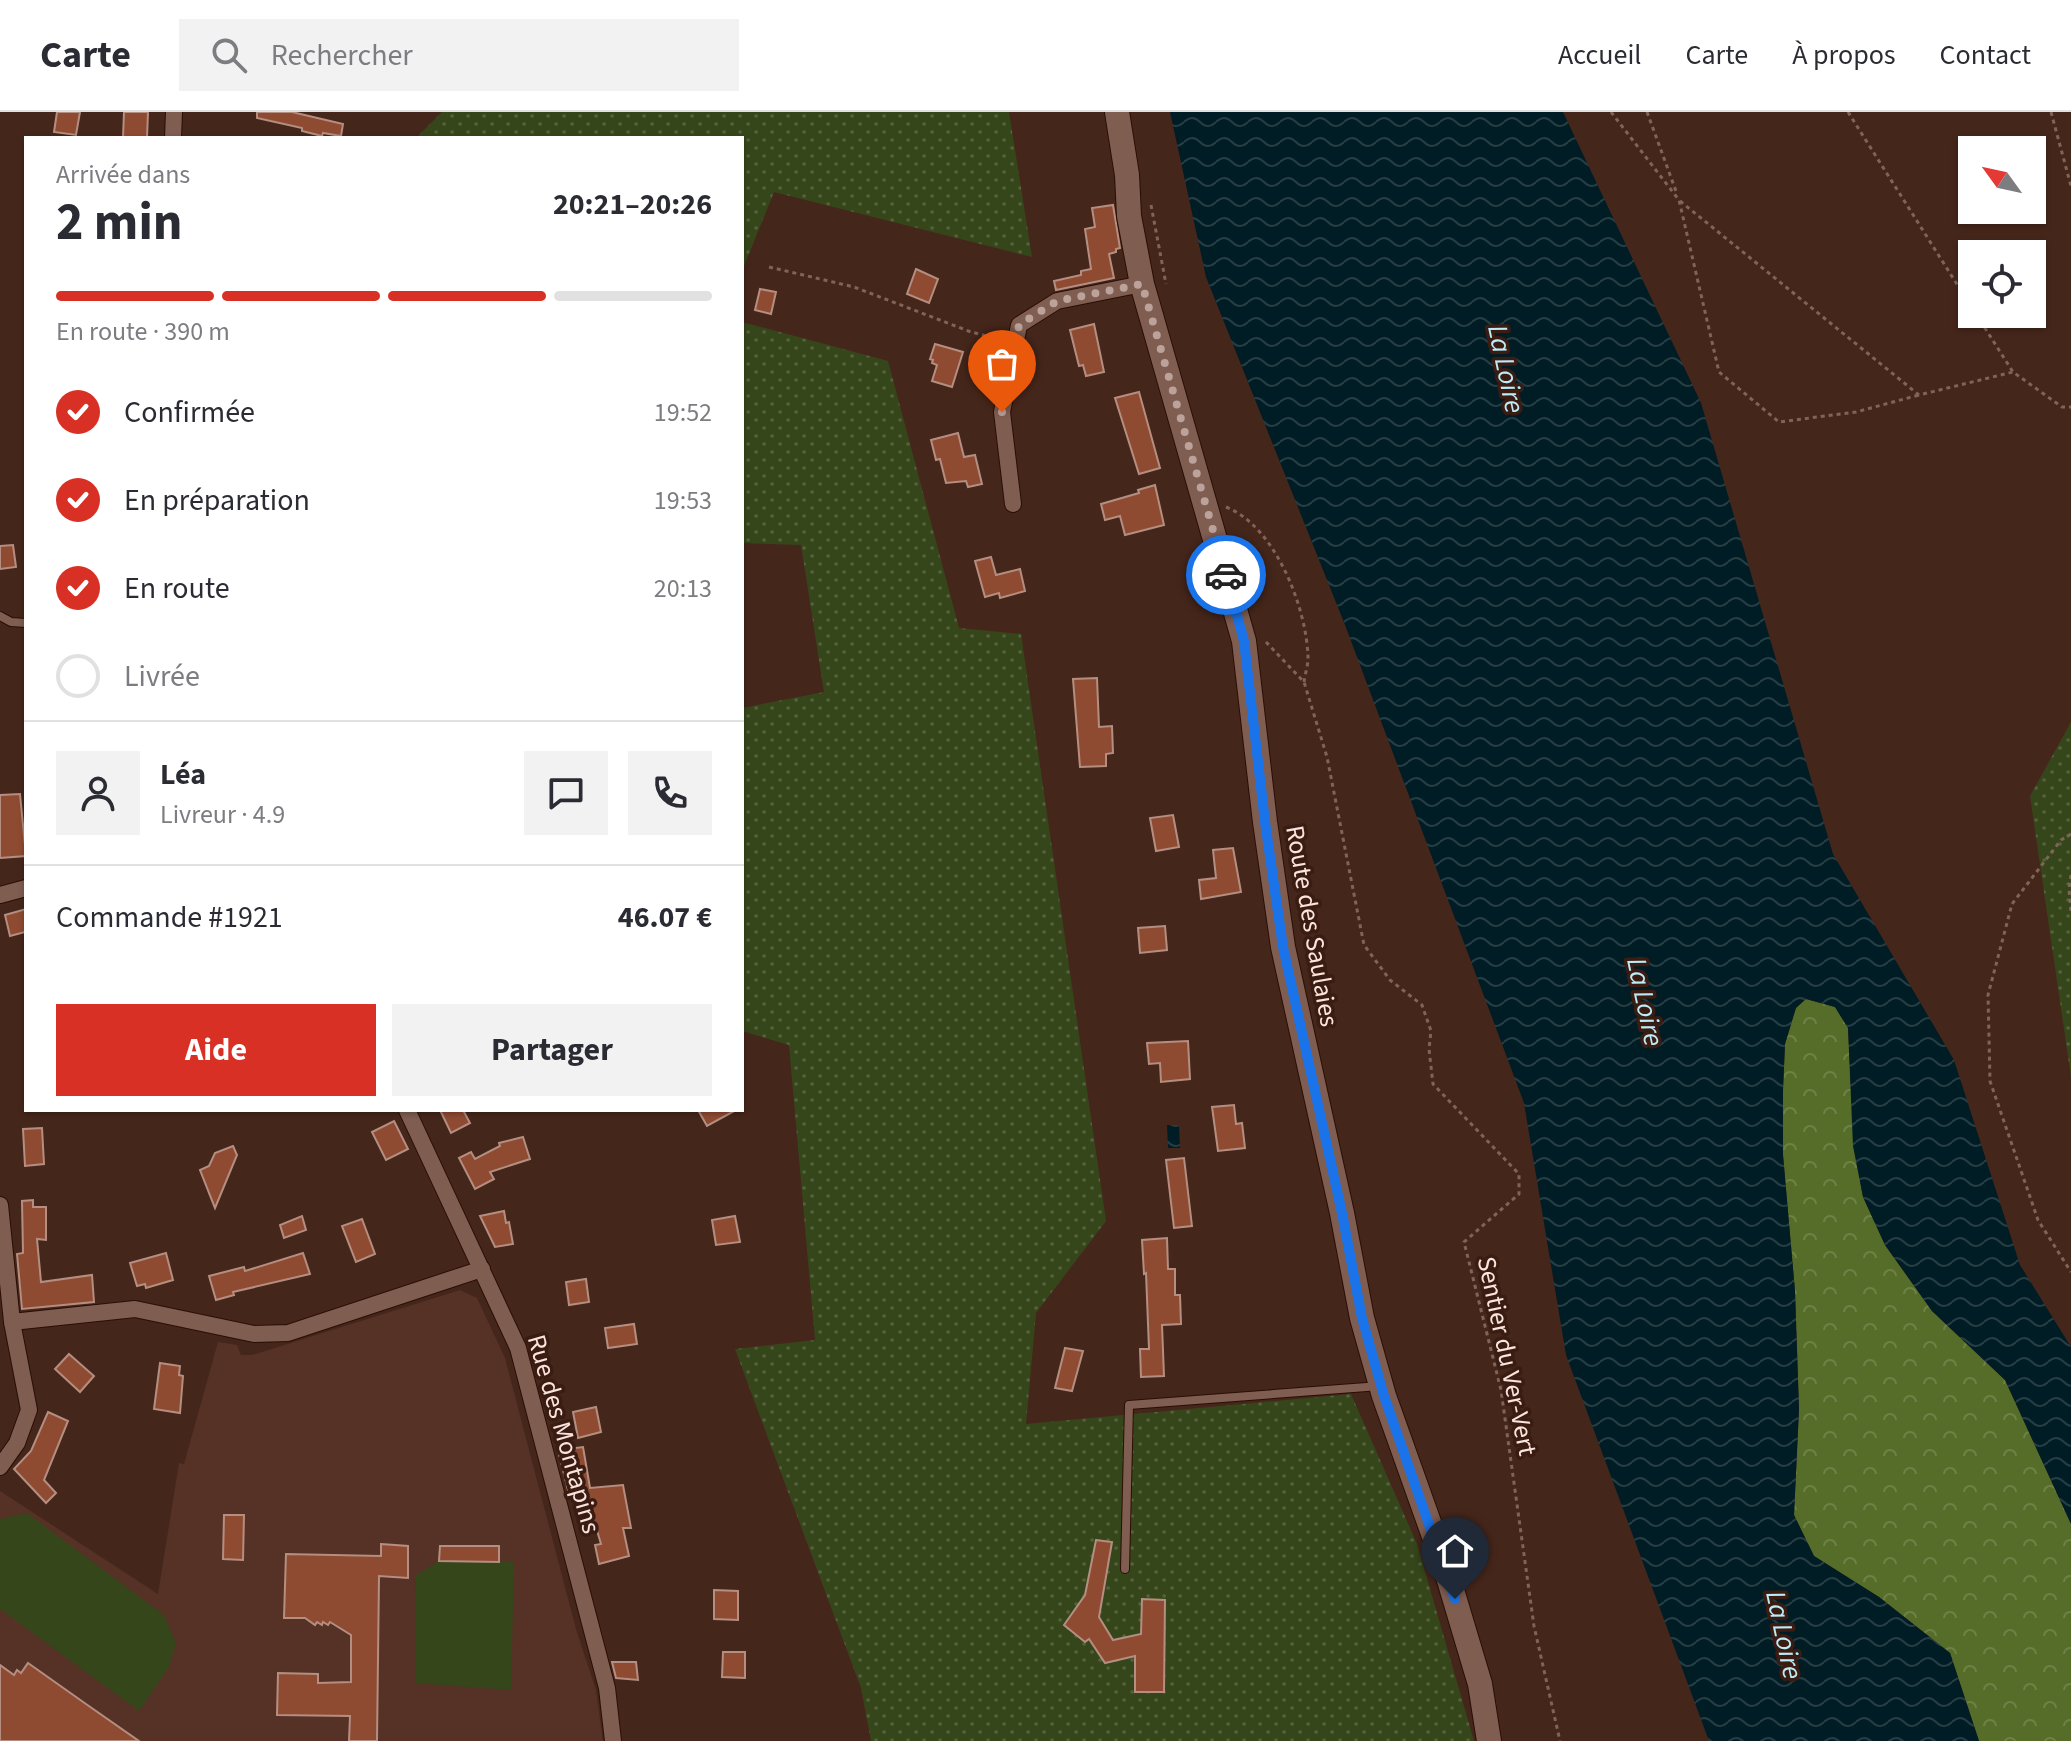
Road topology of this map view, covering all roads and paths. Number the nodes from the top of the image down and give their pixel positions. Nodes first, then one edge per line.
1 (174, 112) edge
2 (1117, 112) edge
3 (1611, 112) edge
4 (1647, 112) edge
5 (1848, 112) edge
6 (2051, 112) edge
7 (173, 136) edge
8 (2071, 186) edge
9 (1679, 200) junction
10 (1151, 203) dead end
11 (769, 267) dead end
12 (1154, 286) junction
13 (1958, 286) edge
14 (1985, 328) edge
15 (1016, 343) junction
16 (2013, 372) junction
17 (1919, 395) junction
18 (2071, 407) edge
19 (1223, 495) dead end
20 (1013, 504) dead end
21 (0, 616) edge
22 (24, 623) edge
23 (1266, 642) dead end
24 (1304, 682) junction
25 (2071, 834) edge
26 (2071, 875) edge
27 (24, 889) edge
28 (0, 895) edge
29 (2071, 912) edge
30 (408, 1112) edge
31 (0, 1205) edge
32 (482, 1269) junction
33 (2071, 1272) edge
34 (12, 1322) junction
35 (1381, 1386) junction
36 (0, 1467) edge
37 (1125, 1569) dead end
38 (613, 1741) edge
39 (1489, 1741) edge
40 (1560, 1741) edge

1 - 7 street
2 - 12 street, Route des Saulaies
3 - 9 path
4 - 9 path
5 - 13 path
6 - 8 path
9 - 17 path
9 - 17 path
10 - 12 path
11 - 15 path
12 - 15 street
12 - 35 street, Route des Saulaies
14 - 16 path
15 - 20 street
16 - 17 path
16 - 18 path
19 - 24 path
21 - 22 lane
23 - 24 path
24 - 40 path, Sentier du Ver-Vert
25 - 33 path
26 - 29 path
27 - 28 street
30 - 32 street, Rue des Montapins
31 - 34 street
32 - 34 street
32 - 38 street, Rue des Montapins
34 - 36 street
35 - 37 lane
35 - 39 street, Route des Saulaies

